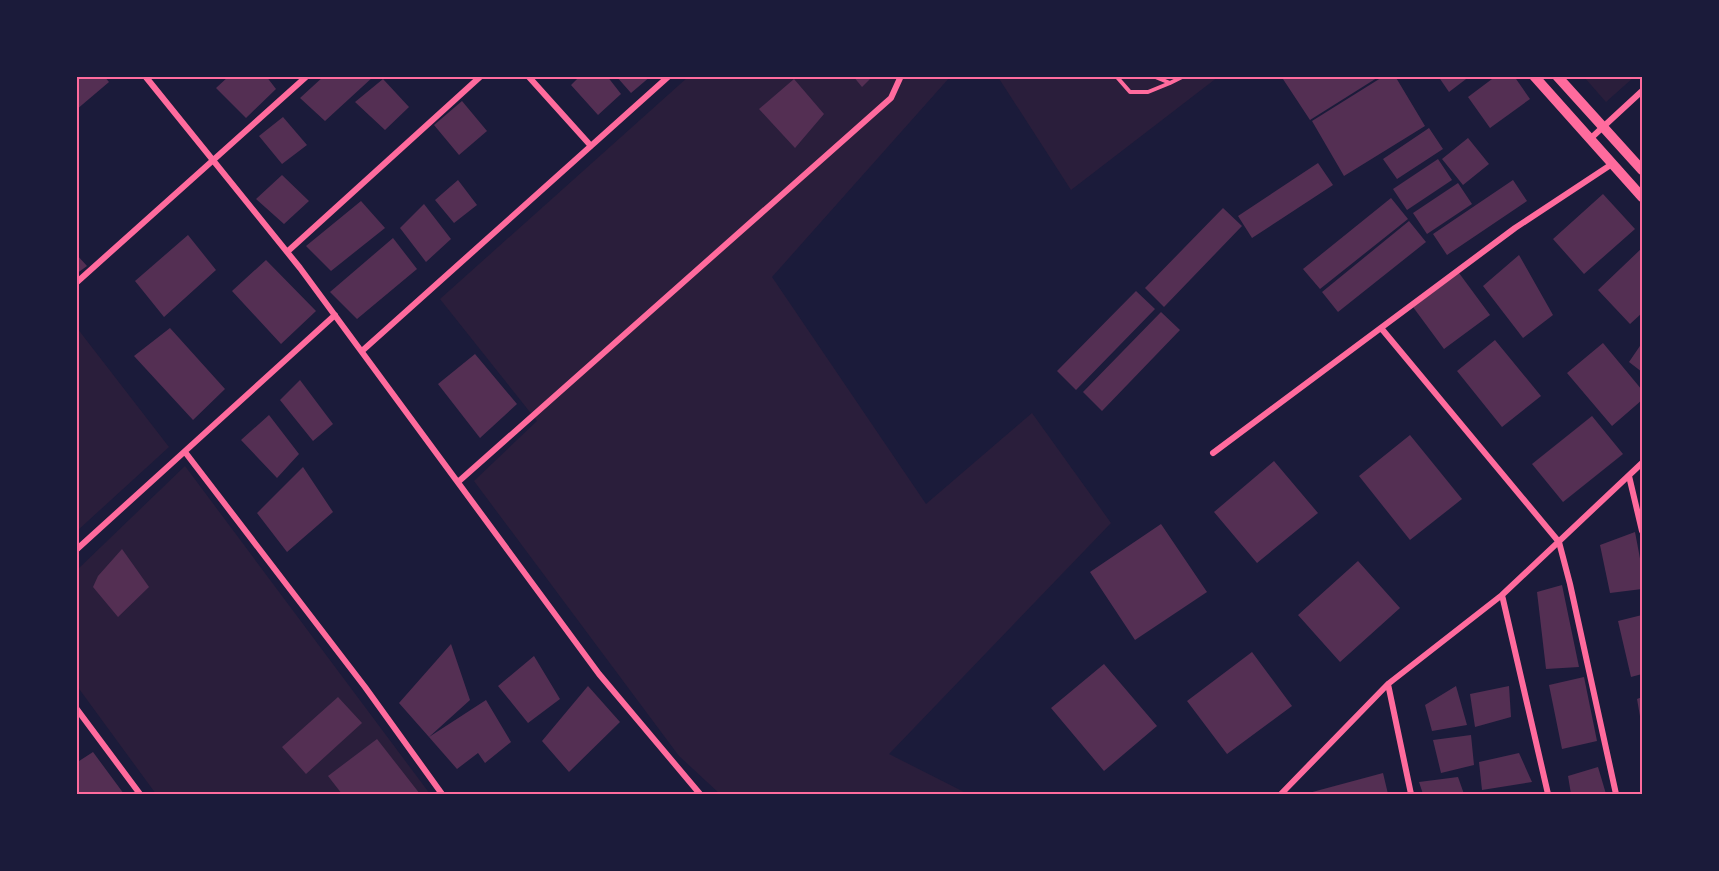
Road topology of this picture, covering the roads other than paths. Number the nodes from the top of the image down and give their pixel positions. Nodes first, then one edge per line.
1 (307, 76) edge
2 (481, 76) edge
3 (528, 76) edge
4 (669, 76) edge
5 (901, 76) edge
6 (1534, 76) edge
7 (1557, 76) edge
8 (147, 77) edge
9 (1642, 91) edge
10 (1604, 129) junction
11 (1590, 140) junction
12 (591, 146) junction
13 (213, 160) junction
14 (1612, 164) junction
15 (1642, 171) edge
16 (1642, 198) edge
17 (287, 252) junction
18 (76, 283) edge
19 (335, 315) junction
20 (1381, 328) junction
21 (362, 351) junction
22 (185, 452) junction
23 (1213, 453) dead end
24 (1642, 463) edge
25 (1629, 476) junction
26 (458, 482) junction
27 (1642, 531) edge
28 (1559, 542) junction
29 (76, 550) edge
30 (1502, 595) junction
31 (1389, 684) junction
32 (76, 708) edge
33 (140, 795) edge
34 (442, 795) edge
35 (700, 795) edge
36 (1281, 795) edge
37 (1411, 795) edge
38 (1548, 795) edge
39 (1616, 795) edge

1 - 13 street
2 - 17 street
3 - 12 street
4 - 12 street
5 - 26 street
6 - 11 street
7 - 10 street
8 - 13 street
9 - 10 street
10 - 11 street
10 - 15 street
11 - 14 street
12 - 21 street
13 - 17 street
13 - 18 street
14 - 16 street
14 - 20 street
17 - 19 street
19 - 21 street
19 - 22 street
20 - 23 street
20 - 28 street
21 - 26 street
22 - 29 street
22 - 34 street
24 - 25 street
25 - 27 street
25 - 28 street
26 - 35 street
28 - 30 street
28 - 39 street
30 - 31 street
30 - 38 street
31 - 36 street
31 - 37 street
32 - 33 street

